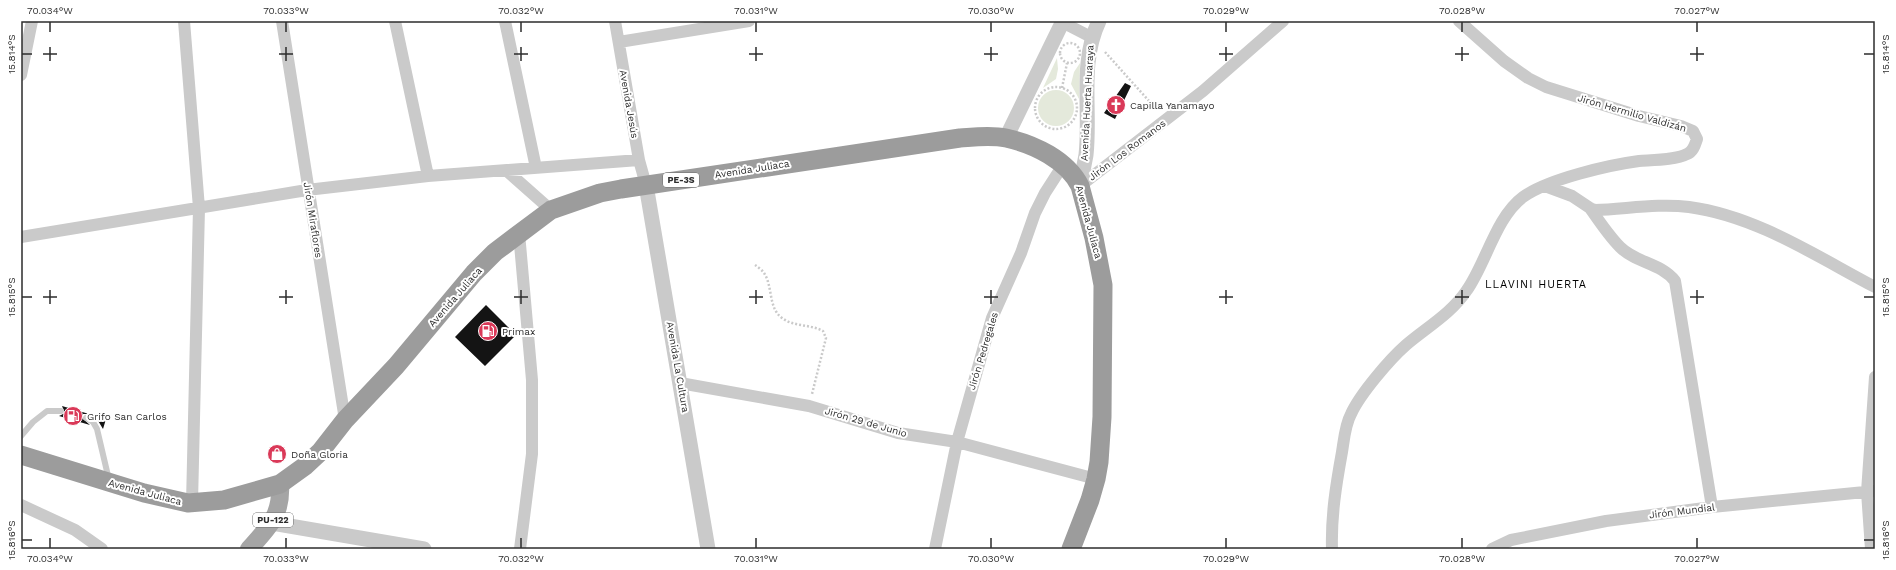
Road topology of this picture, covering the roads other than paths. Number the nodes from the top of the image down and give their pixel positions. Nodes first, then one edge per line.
1 (32, 21) edge
2 (184, 21) edge
3 (282, 21) edge
4 (395, 21) edge
5 (505, 21) edge
6 (615, 21) edge
7 (749, 21) edge
8 (1099, 21) edge
9 (1282, 21) edge
10 (1459, 21) edge
11 (1062, 22) edge
12 (1091, 37) junction
13 (619, 42) junction
14 (21, 75) edge
15 (1006, 138) junction
16 (639, 160) junction
17 (1063, 164) junction
18 (536, 168) junction
19 (507, 171) junction
20 (428, 176) junction
21 (646, 185) junction
22 (1080, 186) junction
23 (1545, 186) junction
24 (308, 190) junction
25 (199, 208) junction
26 (1590, 208) junction
27 (551, 210) junction
28 (519, 232) junction
29 (21, 237) edge
30 (1875, 287) edge
31 (1875, 378) edge
32 (680, 383) junction
33 (61, 411) dead end
34 (86, 418) dead end
35 (345, 420) junction
36 (21, 436) edge
37 (957, 442) junction
38 (23, 459) edge
39 (1096, 479) junction
40 (110, 483) junction
41 (280, 484) junction
42 (1871, 492) edge
43 (192, 503) junction
44 (21, 505) edge
45 (1712, 507) junction
46 (272, 523) junction
47 (102, 549) edge
48 (249, 549) edge
49 (424, 549) edge
50 (520, 549) edge
51 (708, 549) edge
52 (935, 549) edge
53 (1071, 549) edge
54 (1332, 549) edge
55 (1492, 549) edge
56 (1871, 549) edge

1 - 14 street
2 - 25 street
3 - 24 street, Jirón Miraflores
4 - 20 street
5 - 18 street
6 - 13 street, Avenida Jesús
7 - 13 street
8 - 12 street, Avenida Huerta Huaraya
9 - 22 street, Jirón Los Romanos
10 - 23 street, Jirón Hermilio Valdizán
11 - 12 street
11 - 15 street
12 - 22 street, Avenida Huerta Huaraya
13 - 16 street, Avenida Jesús
15 - 17 highway, Avenida Juliaca / PE-3S
15 - 21 highway, Avenida Juliaca / PE-3S
16 - 18 street
16 - 21 street, Avenida Jesús
17 - 22 highway, Avenida Juliaca / PE-3S
17 - 37 street, Jirón Pedregales
18 - 19 street
19 - 20 street
19 - 27 street
20 - 24 street
21 - 27 highway, Avenida Juliaca / PE-3S
21 - 32 street, Avenida La Cultura
22 - 39 highway, Avenida Juliaca / PE-3S
23 - 26 street
23 - 54 street, Jirón Hermilio Valdizán
24 - 25 street
24 - 35 street, Jirón Miraflores
25 - 29 street
25 - 43 street
26 - 30 street
26 - 45 street
27 - 28 highway, Avenida Juliaca / PE-3S
28 - 35 highway, Avenida Juliaca / PE-3S
28 - 50 street
31 - 42 street
32 - 37 street, Jirón 29 de Junio
32 - 51 street, Avenida La Cultura
33 - 36 lane
34 - 40 lane
35 - 41 highway, Avenida Juliaca / PE-3S
37 - 39 street, Jirón 29 de Junio
37 - 52 street, Jirón Pedregales
38 - 40 highway, Avenida Juliaca / PE-3S
39 - 53 highway, Avenida Juliaca / PE-3S
40 - 43 highway, Avenida Juliaca / PE-3S
41 - 43 highway, Avenida Juliaca / PE-3S
41 - 46 main road, PU-122
42 - 45 street, Jirón Mundial
42 - 56 street
44 - 47 street
45 - 55 street, Jirón Mundial
46 - 48 main road, PU-122
46 - 49 street

